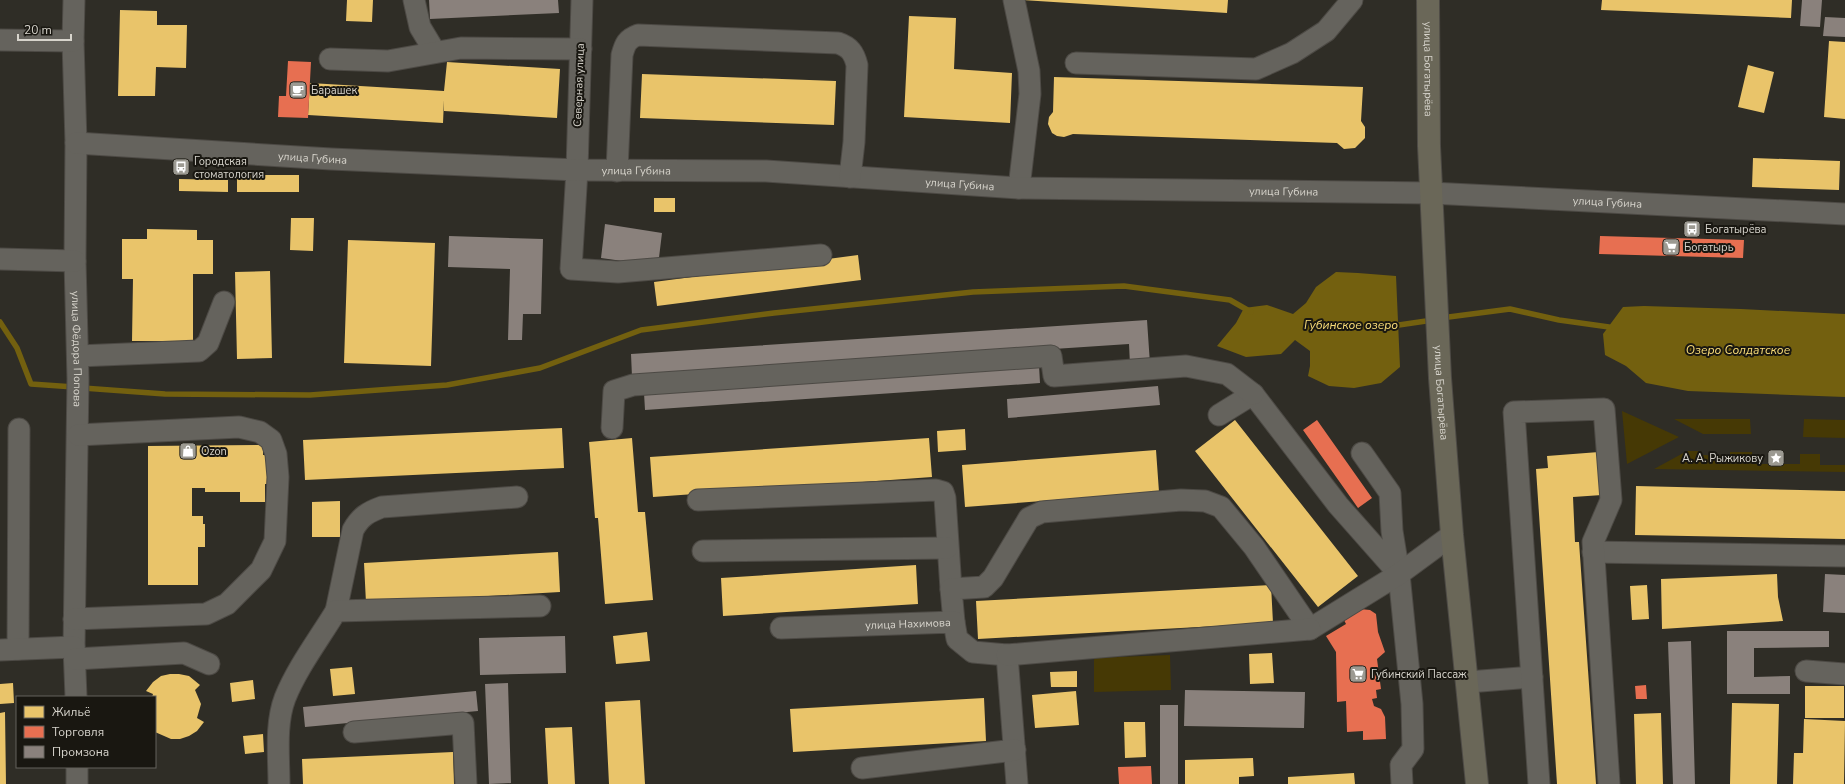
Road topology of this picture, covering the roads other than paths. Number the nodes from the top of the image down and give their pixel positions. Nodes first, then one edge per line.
1 (74, 0) edge
2 (414, 0) edge
3 (582, 0) edge
4 (1014, 0) edge
5 (1352, 0) edge
6 (1428, 0) edge
7 (0, 40) edge
8 (73, 41) junction
9 (580, 49) junction
10 (435, 52) junction
11 (330, 59) dead end
12 (1076, 63) dead end
13 (76, 143) junction
14 (577, 170) junction
15 (617, 171) junction
16 (850, 177) junction
17 (1019, 188) junction
18 (1431, 193) junction
19 (1845, 214) edge
20 (821, 255) dead end
21 (0, 259) edge
22 (75, 261) junction
23 (224, 302) dead end
24 (78, 356) junction
25 (1252, 394) junction
26 (1220, 415) dead end
27 (612, 428) dead end
28 (19, 429) dead end
29 (78, 435) junction
30 (1362, 453) dead end
31 (517, 497) dead end
32 (698, 500) dead end
33 (1452, 535) junction
34 (947, 548) junction
35 (704, 551) dead end
36 (1593, 552) junction
37 (1845, 556) edge
38 (1399, 574) junction
39 (951, 589) junction
40 (540, 606) dead end
41 (336, 611) junction
42 (74, 619) junction
43 (954, 622) junction
44 (781, 628) dead end
45 (1310, 629) junction
46 (9, 649) edge
47 (75, 653) junction
48 (1007, 655) junction
49 (209, 664) dead end
50 (1806, 671) dead end
51 (1845, 674) edge
52 (1532, 676) junction
53 (1468, 682) junction
54 (76, 696) edge
55 (354, 732) dead end
56 (1015, 750) junction
57 (77, 768) edge
58 (862, 768) dead end
59 (77, 784) edge
60 (279, 784) edge
61 (466, 784) edge
62 (1017, 784) edge
63 (1402, 784) edge
64 (1477, 784) edge
65 (1539, 784) edge
66 (1609, 784) edge

1 - 8 street, улица Фёдора Попова
2 - 10 street
3 - 9 street, Северная улица
4 - 17 street
5 - 12 street
6 - 18 main road, улица Богатырёва
7 - 8 street
8 - 13 street, улица Фёдора Попова
9 - 10 street
9 - 14 street, Северная улица
10 - 11 street
13 - 14 street, улица Губина
13 - 22 street, улица Фёдора Попова
14 - 15 street, улица Губина
14 - 20 street, Северная улица
15 - 16 street, улица Губина
15 - 16 street
16 - 17 street, улица Губина
17 - 18 street, улица Губина
18 - 19 street, улица Губина
18 - 33 main road, улица Богатырёва
21 - 22 street
22 - 24 street, улица Фёдора Попова
23 - 24 street
24 - 29 street, улица Фёдора Попова
25 - 26 street
25 - 27 street
25 - 38 street
28 - 46 street
29 - 42 street, улица Фёдора Попова
29 - 42 street
30 - 38 street
31 - 41 street
32 - 34 street
33 - 38 street
33 - 53 main road, улица Богатырёва
34 - 35 street
34 - 39 street
36 - 37 street
36 - 52 street
36 - 66 street
38 - 45 street
38 - 63 street
39 - 43 street
39 - 45 street
40 - 41 street
41 - 60 street
42 - 47 street, улица Фёдора Попова
43 - 44 street, улица Нахимова
43 - 48 street, улица Нахимова
45 - 48 street, улица Нахимова
46 - 47 street
47 - 49 street
47 - 54 street, улица Фёдора Попова
48 - 56 street
50 - 51 street
52 - 53 street
52 - 65 street
53 - 64 main road, улица Богатырёва
55 - 61 street
56 - 58 street
56 - 62 street
57 - 59 street

